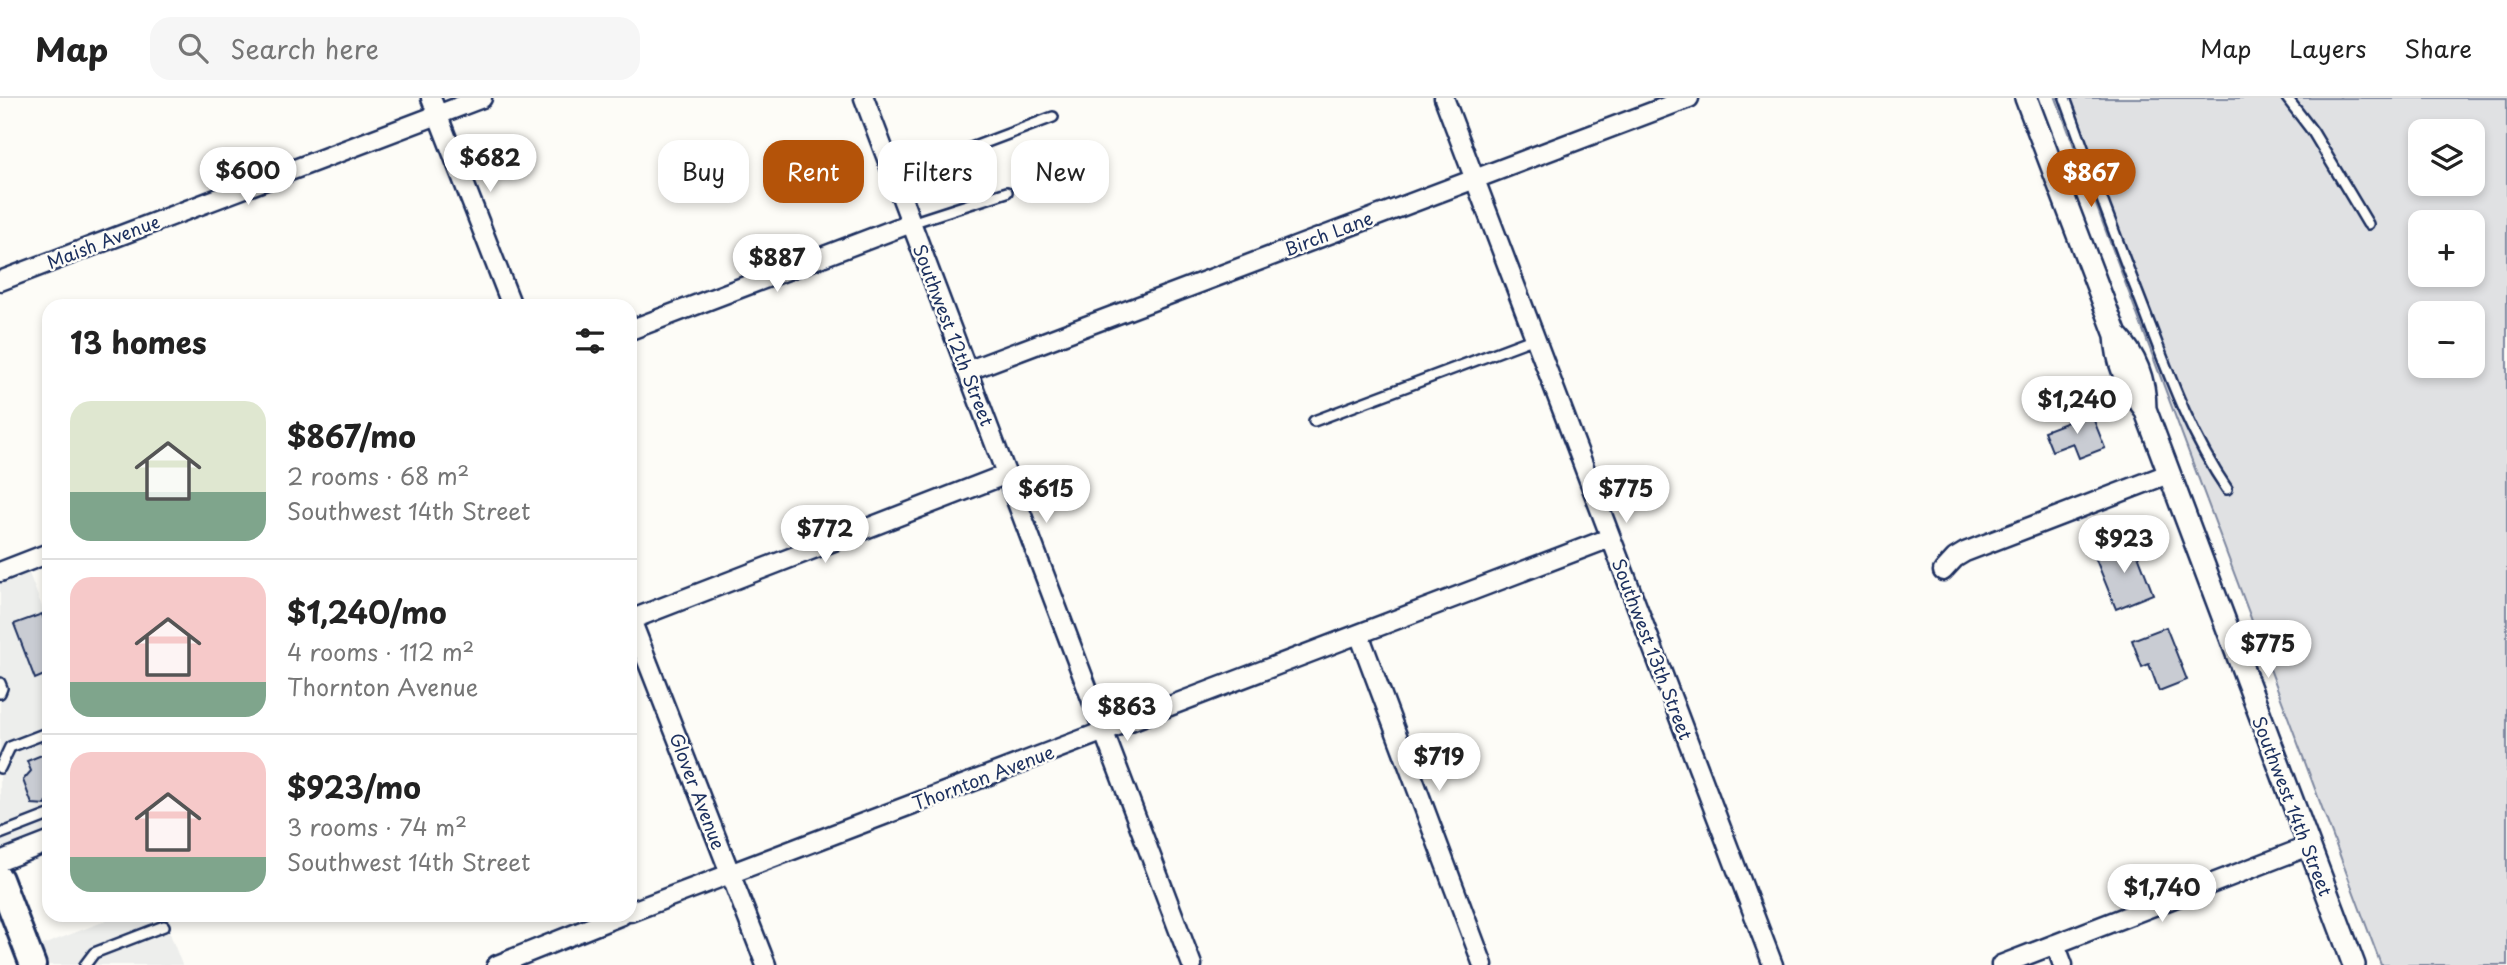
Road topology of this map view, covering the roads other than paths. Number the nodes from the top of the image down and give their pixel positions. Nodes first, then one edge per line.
1 (430, 98) edge
2 (482, 98) edge
3 (864, 98) edge
4 (1444, 98) edge
5 (1689, 98) edge
6 (2026, 98) edge
7 (2064, 98) edge
8 (2287, 98) edge
9 (438, 115) junction
10 (1053, 117) dead end
11 (880, 140) edge
12 (992, 140) edge
13 (1474, 177) junction
14 (1007, 192) dead end
15 (904, 203) edge
16 (911, 223) junction
17 (2368, 225) dead end
18 (0, 281) edge
19 (509, 299) edge
20 (637, 327) edge
21 (1535, 338) junction
22 (967, 371) junction
23 (1314, 421) dead end
24 (1007, 474) junction
25 (2168, 474) junction
26 (2227, 489) dead end
27 (1610, 538) junction
28 (42, 557) edge
29 (1943, 571) dead end
30 (0, 572) edge
31 (637, 616) edge
32 (1359, 634) junction
33 (637, 637) edge
34 (0, 683) edge
35 (0, 693) edge
36 (1103, 732) junction
37 (42, 735) edge
38 (0, 768) edge
39 (42, 818) edge
40 (0, 834) edge
41 (42, 845) edge
42 (2309, 846) junction
43 (0, 861) edge
44 (730, 873) junction
45 (0, 879) edge
46 (637, 909) edge
47 (604, 922) edge
48 (164, 926) dead end
49 (2055, 944) junction
50 (33, 965) edge
51 (85, 965) edge
52 (496, 965) edge
53 (766, 965) edge
54 (1192, 965) edge
55 (1483, 965) edge
56 (1773, 965) edge
57 (2001, 965) edge
58 (2063, 965) edge
59 (2354, 965) edge

1 - 9 street
2 - 9 street, Maish Avenue
3 - 11 street, Southwest 12th Street
4 - 13 street, Southwest 13th Street
5 - 13 street, Birch Lane
6 - 25 street, Southwest 14th Street
7 - 26 lane
8 - 17 lane
9 - 18 street, Maish Avenue
9 - 19 street
10 - 12 lane
13 - 21 street, Southwest 13th Street
13 - 22 street, Birch Lane
14 - 16 lane
15 - 16 street, Southwest 12th Street
16 - 20 street
16 - 22 street, Southwest 12th Street
21 - 23 lane
21 - 27 street, Southwest 13th Street
22 - 24 street, Southwest 12th Street
24 - 31 street
24 - 36 street, Southwest 12th Street
25 - 29 street
25 - 42 street, Southwest 14th Street
27 - 32 street, Thornton Avenue
27 - 56 street, Southwest 13th Street
28 - 30 street
32 - 36 street, Thornton Avenue
32 - 55 street
33 - 44 street, Glover Avenue
34 - 35 lane
36 - 44 street, Thornton Avenue
36 - 54 street, Southwest 12th Street
37 - 38 lane
39 - 40 lane
41 - 43 street
42 - 49 street
42 - 59 street, Southwest 14th Street
44 - 46 street, Thornton Avenue
44 - 53 street, Glover Avenue
45 - 50 main road
47 - 52 street
48 - 51 lane
49 - 57 street
49 - 58 street

